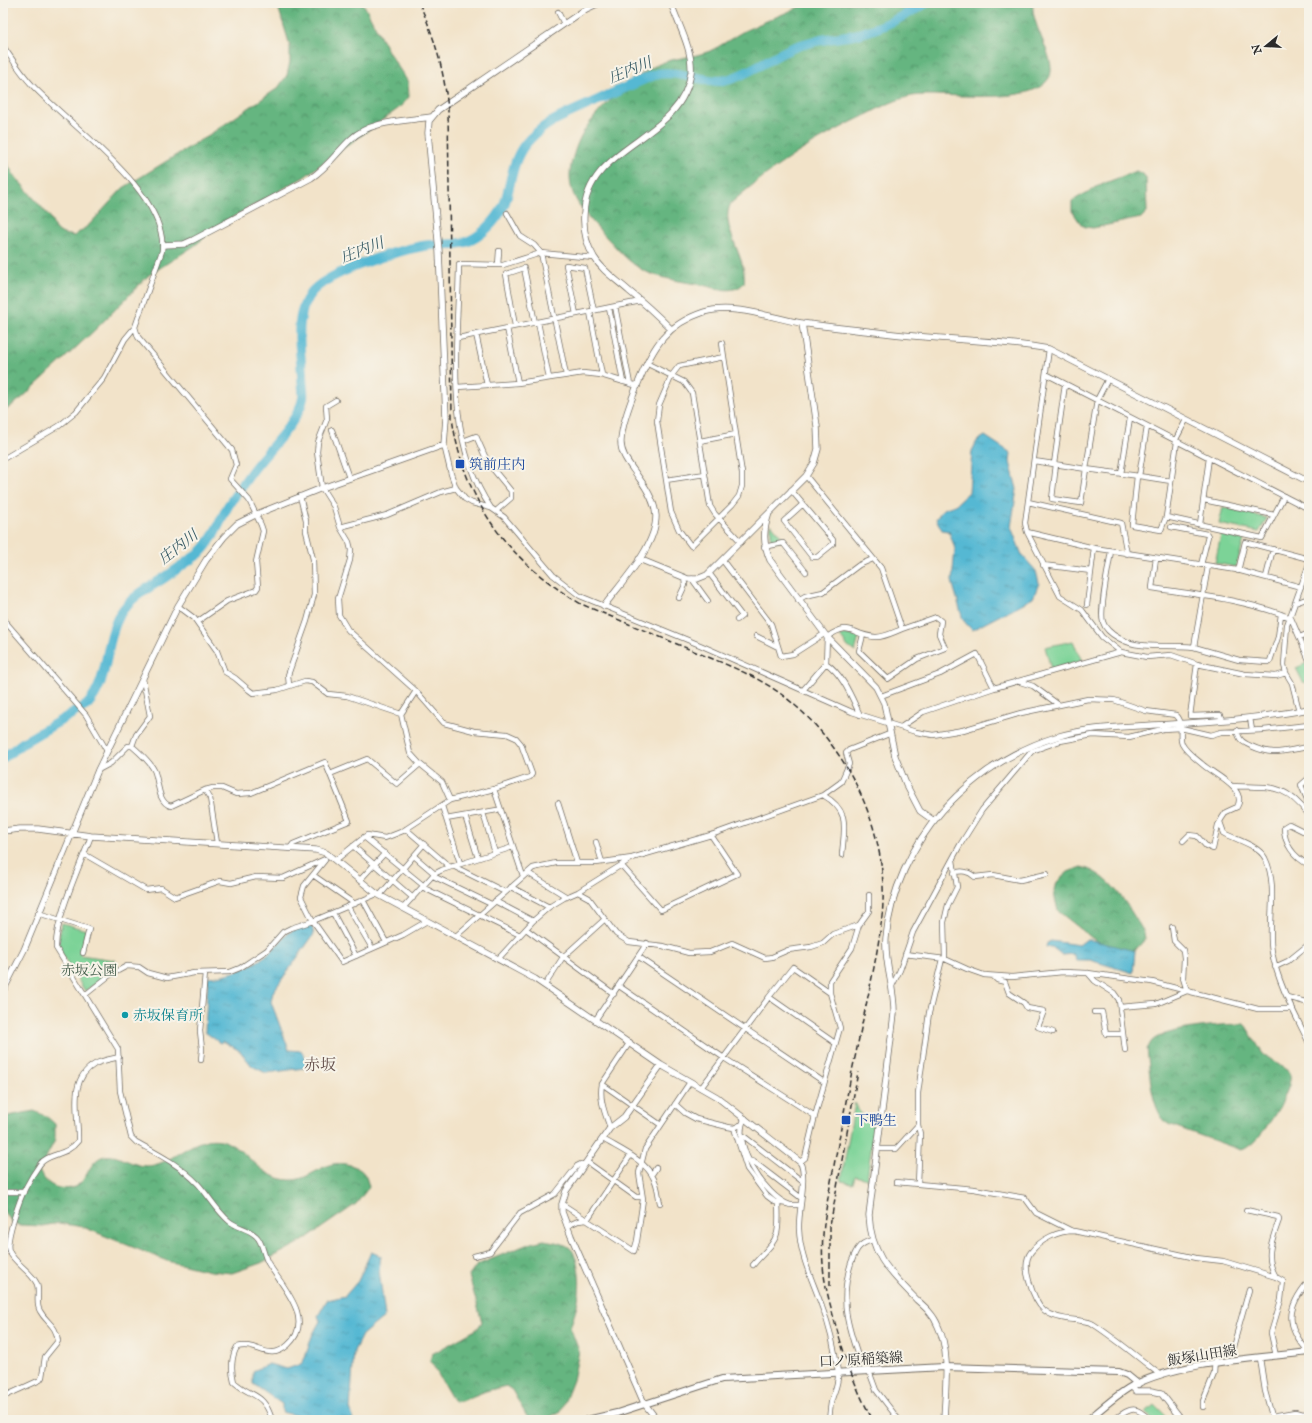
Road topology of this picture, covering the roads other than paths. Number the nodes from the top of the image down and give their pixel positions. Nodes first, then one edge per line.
1 (599, 3) edge
2 (671, 3) edge
3 (558, 12) dead end
4 (564, 24) junction
5 (3, 46) edge
6 (431, 117) junction
7 (507, 213) dead end
8 (163, 245) junction
9 (500, 251) dead end
10 (541, 252) junction
11 (594, 258) junction
12 (498, 266) junction
13 (641, 301) junction
14 (614, 306) junction
15 (609, 308) junction
16 (592, 311) junction
17 (576, 314) junction
18 (555, 319) junction
19 (536, 322) junction
20 (802, 323) junction
21 (515, 326) junction
22 (135, 327) junction
23 (507, 328) junction
24 (671, 329) junction
25 (476, 334) junction
26 (458, 338) junction
27 (722, 343) dead end
28 (1049, 349) junction
29 (724, 357) junction
30 (648, 364) junction
31 (1046, 374) junction
32 (566, 375) junction
33 (602, 375) junction
34 (672, 375) junction
35 (549, 378) junction
36 (1108, 379) junction
37 (623, 382) junction
38 (518, 383) junction
39 (630, 384) junction
40 (1065, 384) junction
41 (486, 385) junction
42 (638, 386) junction
43 (457, 387) junction
44 (336, 400) dead end
45 (1097, 400) junction
46 (1130, 418) junction
47 (1186, 420) junction
48 (1146, 427) junction
49 (332, 430) dead end
50 (736, 434) junction
51 (463, 441) junction
52 (700, 441) junction
53 (1176, 442) junction
54 (444, 445) junction
55 (1209, 458) junction
56 (3, 459) edge
57 (1034, 461) junction
58 (1055, 464) junction
59 (1086, 469) junction
60 (705, 474) junction
61 (1121, 474) junction
62 (806, 476) junction
63 (1138, 476) junction
64 (349, 478) junction
65 (666, 480) junction
66 (1171, 481) junction
67 (1309, 482) edge
68 (322, 488) junction
69 (456, 488) junction
70 (791, 490) junction
71 (300, 496) junction
72 (1284, 496) junction
73 (1204, 500) junction
74 (1028, 502) junction
75 (803, 504) junction
76 (1309, 509) edge
77 (494, 510) junction
78 (769, 512) junction
79 (257, 514) junction
80 (1274, 515) junction
81 (1166, 516) junction
82 (719, 518) junction
83 (1200, 524) junction
84 (340, 527) junction
85 (1171, 527) dead end
86 (1027, 532) junction
87 (741, 542) junction
88 (764, 546) junction
89 (1094, 548) junction
90 (1273, 549) junction
91 (1111, 551) junction
92 (1127, 554) junction
93 (1156, 558) junction
94 (639, 559) junction
95 (874, 559) junction
96 (1309, 559) edge
97 (723, 561) junction
98 (1201, 564) junction
99 (1309, 564) edge
100 (1043, 565) junction
101 (1208, 566) junction
102 (1238, 570) junction
103 (1092, 571) junction
104 (806, 572) dead end
105 (709, 573) junction
106 (684, 577) junction
107 (1266, 577) junction
108 (692, 579) junction
109 (1301, 587) junction
110 (1203, 595) junction
111 (679, 598) dead end
112 (1309, 598) edge
113 (798, 600) junction
114 (708, 601) dead end
115 (1296, 603) junction
116 (1087, 605) dead end
117 (178, 606) junction
118 (604, 606) junction
119 (1282, 614) junction
120 (1291, 618) junction
121 (3, 619) edge
122 (737, 620) dead end
123 (197, 622) junction
124 (902, 629) junction
125 (1309, 633) edge
126 (826, 635) junction
127 (863, 635) junction
128 (756, 636) dead end
129 (1300, 637) junction
130 (778, 647) junction
131 (1194, 647) junction
132 (1122, 652) junction
133 (1309, 660) edge
134 (826, 663) junction
135 (1197, 664) junction
136 (1286, 673) junction
137 (143, 679) junction
138 (1016, 681) junction
139 (289, 685) junction
140 (994, 688) junction
141 (804, 689) junction
142 (416, 691) junction
143 (880, 696) junction
144 (1059, 705) junction
145 (1309, 709) edge
146 (1299, 711) junction
147 (402, 714) junction
148 (860, 715) junction
149 (1250, 718) junction
150 (1222, 720) junction
151 (887, 723) junction
152 (1309, 725) edge
153 (1181, 726) junction
154 (901, 727) junction
155 (1238, 730) junction
156 (1252, 730) junction
157 (889, 734) junction
158 (132, 746) junction
159 (1309, 747) edge
160 (108, 751) junction
161 (420, 764) junction
162 (98, 770) junction
163 (330, 774) junction
164 (1309, 778) edge
165 (1233, 786) junction
166 (494, 789) junction
167 (205, 790) junction
168 (823, 795) junction
169 (450, 800) junction
170 (558, 803) dead end
171 (1309, 804) edge
172 (442, 806) junction
173 (497, 810) dead end
174 (483, 813) junction
175 (1309, 815) edge
176 (465, 816) junction
177 (446, 819) junction
178 (934, 821) junction
179 (1220, 822) junction
180 (406, 829) junction
181 (3, 831) edge
182 (1309, 832) edge
183 (72, 834) junction
184 (711, 834) junction
185 (91, 836) junction
186 (364, 837) junction
187 (1183, 840) dead end
188 (596, 842) dead end
189 (217, 843) junction
190 (424, 844) junction
191 (353, 846) junction
192 (513, 847) junction
193 (290, 848) junction
194 (384, 853) junction
195 (495, 853) junction
196 (84, 854) junction
197 (414, 856) junction
198 (842, 856) dead end
199 (327, 857) junction
200 (478, 858) junction
201 (632, 858) junction
202 (953, 859) junction
203 (336, 860) junction
204 (602, 862) junction
205 (460, 863) junction
206 (576, 863) junction
207 (374, 864) junction
208 (1309, 865) edge
209 (452, 866) junction
210 (622, 866) junction
211 (403, 868) junction
212 (528, 872) junction
213 (954, 873) junction
214 (1047, 874) dead end
215 (313, 875) junction
216 (434, 875) junction
217 (523, 876) junction
218 (360, 880) junction
219 (393, 881) junction
220 (423, 887) junction
221 (511, 887) junction
222 (505, 892) junction
223 (578, 892) junction
224 (379, 894) junction
225 (868, 895) dead end
226 (567, 897) junction
227 (412, 898) junction
228 (363, 900) junction
229 (493, 902) junction
230 (355, 904) junction
231 (348, 907) junction
232 (403, 908) junction
233 (549, 908) junction
234 (38, 913) junction
235 (332, 913) junction
236 (480, 914) junction
237 (605, 919) junction
238 (60, 921) junction
239 (313, 921) junction
240 (427, 921) junction
241 (533, 921) junction
242 (859, 925) junction
243 (1172, 926) dead end
244 (526, 929) junction
245 (520, 935) junction
246 (456, 936) junction
247 (386, 942) junction
248 (647, 943) junction
249 (1309, 944) edge
250 (372, 948) junction
251 (83, 953) dead end
252 (905, 954) junction
253 (356, 956) junction
254 (563, 957) junction
255 (639, 957) junction
256 (499, 958) junction
257 (944, 959) junction
258 (1275, 967) junction
259 (205, 972) junction
260 (1088, 973) junction
261 (994, 976) junction
262 (545, 985) junction
263 (619, 986) junction
264 (892, 986) junction
265 (3, 991) edge
266 (1187, 991) junction
267 (830, 993) junction
268 (614, 994) junction
269 (85, 995) junction
270 (769, 997) junction
271 (1287, 997) junction
272 (1309, 1003) edge
273 (1120, 1007) junction
274 (1293, 1009) junction
275 (1094, 1012) dead end
276 (596, 1019) junction
277 (746, 1027) junction
278 (1053, 1032) dead end
279 (1123, 1034) junction
280 (630, 1042) junction
281 (835, 1043) junction
282 (1309, 1043) edge
283 (1125, 1050) dead end
284 (119, 1057) junction
285 (724, 1058) junction
286 (201, 1060) dead end
287 (661, 1064) junction
288 (690, 1082) junction
289 (824, 1082) junction
290 (602, 1084) junction
291 (702, 1088) junction
292 (675, 1104) junction
293 (633, 1105) junction
294 (815, 1116) junction
295 (745, 1118) junction
296 (661, 1125) junction
297 (740, 1125) junction
298 (918, 1125) junction
299 (610, 1128) junction
300 (734, 1128) junction
301 (741, 1134) junction
302 (603, 1139) junction
303 (877, 1149) junction
304 (630, 1156) junction
305 (748, 1160) junction
306 (800, 1162) junction
307 (641, 1163) junction
308 (585, 1164) junction
309 (656, 1168) dead end
310 (652, 1174) junction
311 (613, 1181) junction
312 (802, 1181) junction
313 (896, 1182) dead end
314 (918, 1184) junction
315 (3, 1192) edge
316 (24, 1192) junction
317 (642, 1197) junction
318 (800, 1197) junction
319 (660, 1203) dead end
320 (778, 1203) junction
321 (562, 1204) junction
322 (790, 1205) junction
323 (799, 1206) junction
324 (1246, 1210) dead end
325 (587, 1220) junction
326 (567, 1226) junction
327 (1074, 1231) junction
328 (872, 1240) junction
329 (474, 1256) dead end
330 (753, 1265) dead end
331 (1276, 1277) junction
332 (1309, 1281) edge
333 (1249, 1290) dead end
334 (1309, 1352) edge
335 (1276, 1356) junction
336 (1260, 1358) junction
337 (860, 1362) dead end
338 (1213, 1364) junction
339 (945, 1367) junction
340 (869, 1371) junction
341 (838, 1373) junction
342 (1159, 1374) junction
343 (1135, 1385) junction
344 (3, 1398) edge
345 (644, 1403) junction
346 (1203, 1407) dead end
347 (1309, 1413) edge
348 (272, 1420) edge
349 (587, 1420) edge
350 (658, 1420) edge
351 (829, 1420) edge
352 (899, 1420) edge
353 (944, 1420) edge
354 (1088, 1420) edge
355 (1113, 1420) edge
356 (1150, 1420) edge
357 (1182, 1420) edge

1 - 4 street
2 - 11 street
3 - 4 street
4 - 6 street
5 - 8 street
6 - 8 street
6 - 54 street
7 - 10 street
8 - 22 street
9 - 12 street
10 - 11 street
10 - 12 street
10 - 18 street
11 - 13 street
12 - 26 street
13 - 14 street
13 - 24 street
14 - 15 street
14 - 39 street
15 - 16 street
15 - 37 street
16 - 17 street
16 - 17 street
16 - 33 street
17 - 18 street
18 - 19 street
18 - 32 street
19 - 21 street
19 - 21 street
19 - 35 street
20 - 24 street
20 - 28 street
20 - 62 street
21 - 23 street
22 - 56 street
22 - 79 street
23 - 25 street
23 - 38 street
24 - 30 street
25 - 26 street
25 - 41 street
26 - 43 street
27 - 29 street
28 - 31 street
28 - 36 street
29 - 34 street
29 - 50 street
30 - 34 street
30 - 42 street
31 - 40 street
31 - 57 street
32 - 33 street
32 - 35 street
33 - 37 street
34 - 52 street
34 - 65 street
35 - 38 street
36 - 45 street
36 - 47 street
37 - 39 street
38 - 41 street
39 - 42 street
40 - 45 street
40 - 58 street
41 - 43 street
42 - 94 street
43 - 51 street
44 - 68 street
45 - 46 street
45 - 59 street
46 - 48 street
46 - 61 street
47 - 53 street
47 - 67 street
48 - 53 street
48 - 63 street
49 - 64 street
50 - 52 street
50 - 82 street
51 - 77 street
51 - 77 street
52 - 60 street
53 - 55 street
53 - 66 street
54 - 64 street
54 - 69 street
55 - 72 street
55 - 73 street
57 - 58 street
57 - 74 street
58 - 59 street
58 - 59 street
59 - 61 street
60 - 65 street
60 - 82 street
61 - 63 street
62 - 70 street
62 - 95 street
63 - 66 street
63 - 81 street
64 - 68 street
65 - 82 street
66 - 81 street
68 - 71 street
68 - 84 street
69 - 77 street
69 - 84 street
70 - 75 street
70 - 78 street
71 - 79 street
71 - 139 street
72 - 76 street
72 - 80 street
73 - 80 street
73 - 83 street
74 - 86 street
74 - 92 street
75 - 75 street
77 - 118 street
78 - 87 street
78 - 88 street
79 - 117 street
79 - 123 street
80 - 83 street
81 - 83 street
82 - 87 street
84 - 142 street
85 - 98 street
86 - 89 street
86 - 100 street
87 - 97 street
88 - 104 street
88 - 113 street
89 - 91 street
89 - 103 street
90 - 96 street
90 - 102 street
90 - 107 street
91 - 92 street
91 - 131 street
92 - 93 street
93 - 98 street
93 - 110 street
94 - 106 street
94 - 118 street
95 - 113 street
95 - 124 street
97 - 105 street
97 - 130 street
98 - 101 street
99 - 109 street
100 - 103 street
100 - 132 street
101 - 102 street
101 - 110 street
102 - 107 street
103 - 116 street
105 - 108 street
105 - 122 street
106 - 108 street
106 - 111 street
107 - 109 street
108 - 114 street
109 - 115 street
110 - 119 street
110 - 131 street
112 - 115 street
113 - 126 street
115 - 120 street
117 - 123 street
117 - 137 street
118 - 141 street
119 - 120 street
119 - 131 street
120 - 129 street
120 - 136 street
121 - 160 street
123 - 139 street
124 - 127 street
124 - 127 street
125 - 129 street
126 - 127 street
126 - 130 street
126 - 134 street
126 - 143 street
128 - 130 street
129 - 133 street
132 - 135 street
132 - 138 street
134 - 141 street
134 - 148 street
135 - 136 street
135 - 150 street
136 - 146 street
137 - 158 street
137 - 160 street
138 - 140 street
138 - 144 street
139 - 147 street
140 - 143 street
140 - 154 street
141 - 148 street
142 - 147 street
142 - 166 street
143 - 151 street
144 - 153 street
144 - 154 street
145 - 146 street
146 - 149 street
147 - 161 street
148 - 151 street
149 - 150 street
149 - 156 street
150 - 153 street
151 - 154 street
151 - 157 street
152 - 156 street
153 - 155 street
153 - 165 street
153 - 178 street
153 - 202 street
155 - 156 street
155 - 159 street
157 - 168 street
157 - 178 street
158 - 162 street
158 - 167 street
160 - 162 street
161 - 163 street
161 - 169 street
162 - 183 street
163 - 167 street
163 - 193 street
164 - 171 street
165 - 175 street
165 - 179 street
166 - 169 street
166 - 192 street
167 - 189 street
168 - 184 street
168 - 198 street
169 - 172 street
170 - 206 street
172 - 177 street
172 - 180 street
173 - 174 street
174 - 176 street
174 - 195 street
176 - 177 street
176 - 200 street
177 - 205 street
178 - 264 street
179 - 187 street
179 - 258 street
180 - 186 street
180 - 190 street
181 - 183 street
182 - 208 street
183 - 185 street
183 - 234 street
184 - 201 street
184 - 210 street
185 - 189 street
185 - 196 street
186 - 191 street
186 - 194 street
188 - 204 street
189 - 193 street
190 - 197 street
190 - 209 street
191 - 203 street
191 - 207 street
192 - 195 street
192 - 217 street
193 - 199 street
194 - 207 street
194 - 211 street
195 - 200 street
196 - 199 street
196 - 238 street
197 - 211 street
197 - 216 street
199 - 203 street
199 - 215 street
200 - 205 street
201 - 204 street
201 - 210 street
202 - 213 street
202 - 252 street
203 - 218 street
204 - 206 street
205 - 209 street
206 - 212 street
207 - 218 street
207 - 219 street
209 - 216 street
209 - 222 street
210 - 223 street
211 - 219 street
211 - 220 street
212 - 217 street
212 - 226 street
213 - 214 street
213 - 257 street
215 - 230 street
215 - 239 street
216 - 220 street
216 - 229 street
217 - 221 street
218 - 224 street
219 - 224 street
219 - 227 street
220 - 227 street
220 - 236 street
221 - 222 street
221 - 233 street
222 - 229 street
223 - 226 street
223 - 237 street
224 - 228 street
224 - 232 street
225 - 242 street
226 - 233 street
227 - 232 street
228 - 230 street
228 - 247 street
229 - 236 street
229 - 241 street
230 - 231 street
231 - 235 street
231 - 250 street
232 - 240 street
233 - 241 street
234 - 238 street
234 - 265 street
235 - 239 street
235 - 253 street
236 - 245 street
236 - 246 street
237 - 248 street
237 - 254 street
238 - 251 street
238 - 269 street
239 - 253 street
239 - 259 street
240 - 246 street
240 - 247 street
241 - 244 street
242 - 248 street
242 - 267 street
243 - 266 street
244 - 245 street
244 - 254 street
245 - 256 street
246 - 256 street
247 - 250 street
248 - 255 street
249 - 258 street
250 - 253 street
252 - 257 street
252 - 264 street
254 - 262 street
254 - 268 street
255 - 263 street
255 - 277 street
256 - 262 street
257 - 261 street
257 - 298 street
258 - 271 street
259 - 269 street
259 - 286 street
260 - 261 street
260 - 266 street
260 - 273 street
261 - 278 street
262 - 276 street
263 - 268 street
263 - 285 street
264 - 303 street
266 - 273 street
266 - 274 street
267 - 270 street
267 - 281 street
268 - 276 street
269 - 284 street
270 - 277 street
270 - 281 street
271 - 272 street
271 - 274 street
273 - 279 street
274 - 282 street
275 - 279 street
276 - 280 street
277 - 285 street
277 - 289 street
279 - 283 street
280 - 287 street
280 - 290 street
281 - 289 street
284 - 316 street
284 - 348 street
285 - 291 street
285 - 294 street
287 - 288 street
287 - 293 street
288 - 291 street
288 - 292 street
289 - 294 street
290 - 293 street
290 - 299 street
291 - 295 street
292 - 296 street
292 - 300 street
293 - 296 street
293 - 299 street
294 - 306 street
295 - 297 street
295 - 306 street
296 - 307 street
297 - 300 street
297 - 301 street
298 - 303 street
298 - 314 street
299 - 302 street
300 - 320 street
301 - 305 street
301 - 312 street
302 - 304 street
302 - 308 street
303 - 328 street
304 - 307 street
304 - 311 street
305 - 318 street
305 - 322 street
306 - 312 street
307 - 310 street
307 - 317 street
308 - 311 street
308 - 321 street
308 - 329 street
309 - 310 street
310 - 319 street
311 - 317 street
311 - 325 street
312 - 318 street
313 - 314 street
314 - 327 street
315 - 316 street
316 - 344 street
317 - 325 street
318 - 323 street
320 - 322 street
320 - 330 street
321 - 325 street
321 - 326 street
322 - 323 street
323 - 341 street
324 - 331 street
325 - 326 street
326 - 345 street
327 - 331 street
327 - 342 street
328 - 337 street
328 - 339 street
331 - 335 street
332 - 334 street
333 - 338 street
334 - 335 main road, 飯塚山田線
335 - 336 main road, 飯塚山田線
336 - 338 main road, 飯塚山田線
336 - 347 street
338 - 342 main road, 飯塚山田線
338 - 346 street
339 - 340 main road, 口ノ原稲築線
339 - 343 main road, 口ノ原稲築線
339 - 353 street
340 - 341 main road, 口ノ原稲築線
340 - 352 street
341 - 345 main road, 口ノ原稲築線
341 - 351 street
342 - 343 main road, 飯塚山田線
343 - 354 main road, 飯塚山田線
343 - 357 street
345 - 349 main road, 口ノ原稲築線
345 - 350 street
355 - 356 street

